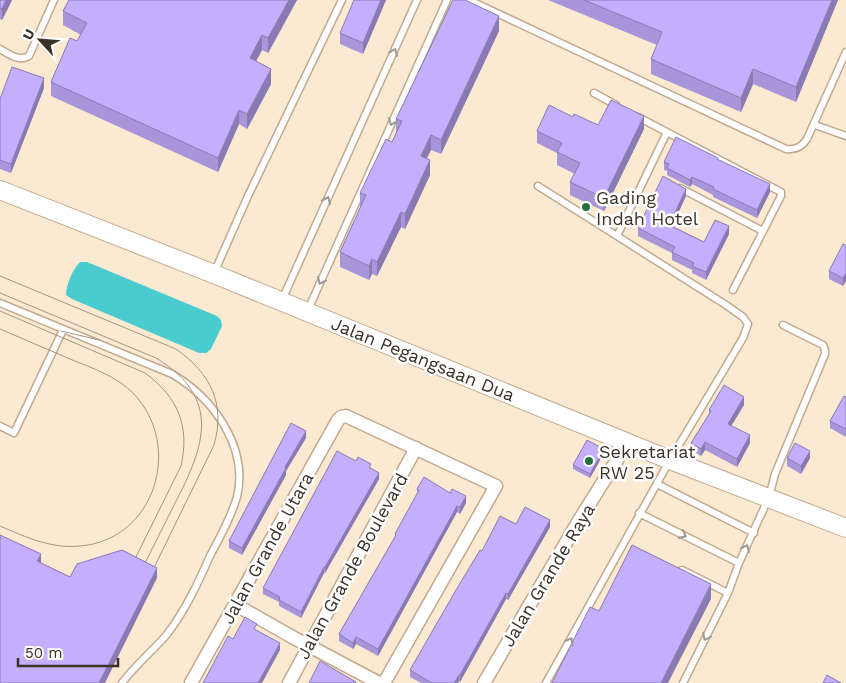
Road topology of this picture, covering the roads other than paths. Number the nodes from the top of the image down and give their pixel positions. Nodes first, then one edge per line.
1 (54, 0) edge
2 (342, 0) edge
3 (417, 0) edge
4 (446, 0) edge
5 (469, 0) edge
6 (0, 49) edge
7 (846, 52) edge
8 (594, 93) dead end
9 (626, 110) edge
10 (634, 115) edge
11 (815, 124) junction
12 (667, 132) junction
13 (846, 136) edge
14 (674, 185) edge
15 (538, 186) dead end
16 (0, 190) edge
17 (763, 231) junction
18 (617, 236) junction
19 (214, 274) junction
20 (734, 290) dead end
21 (281, 302) junction
22 (0, 303) edge
23 (307, 312) junction
24 (783, 325) dead end
25 (64, 330) junction
26 (0, 426) edge
27 (624, 442) junction
28 (416, 448) junction
29 (670, 460) junction
30 (657, 484) junction
31 (769, 497) junction
32 (639, 513) junction
33 (846, 528) edge
34 (754, 533) junction
35 (625, 542) junction
36 (634, 546) edge
37 (739, 563) junction
38 (677, 568) edge
39 (728, 593) junction
40 (236, 604) junction
41 (309, 645) junction
42 (122, 683) edge
43 (191, 683) edge
44 (288, 683) edge
45 (378, 683) edge
46 (384, 683) edge
47 (484, 683) edge
48 (546, 683) edge
49 (683, 683) edge

1 - 6 lane
2 - 19 lane
21 -> 3 lane
4 -> 23 lane
5 - 11 lane
7 - 11 lane
8 - 9 lane
10 - 12 lane
11 - 13 lane
12 - 17 lane
12 - 18 lane
14 - 17 lane
15 - 18 lane
16 - 19 main road, Jalan Pegangsaan Dua
17 - 20 lane
18 - 29 lane
19 - 21 main road, Jalan Pegangsaan Dua
21 - 23 main road, Jalan Pegangsaan Dua
22 - 25 lane
23 - 27 main road, Jalan Pegangsaan Dua
24 - 31 lane
25 - 26 lane
25 - 42 lane
27 - 29 main road, Jalan Pegangsaan Dua
27 - 47 street, Jalan Grande Raya
28 - 40 street, Jalan Grande Utara
28 - 41 street, Jalan Grande Boulevard
28 - 46 street
29 - 30 lane
29 - 31 main road, Jalan Pegangsaan Dua
30 - 32 lane
30 - 34 lane
31 - 33 main road, Jalan Pegangsaan Dua
31 - 34 lane
32 - 35 lane
32 -> 37 lane
37 -> 34 lane
35 - 36 lane
48 -> 35 lane
37 - 39 lane
38 - 39 lane
39 -> 49 lane
40 - 41 street
40 - 43 street, Jalan Grande Utara
41 - 44 street, Jalan Grande Boulevard
41 - 45 street

